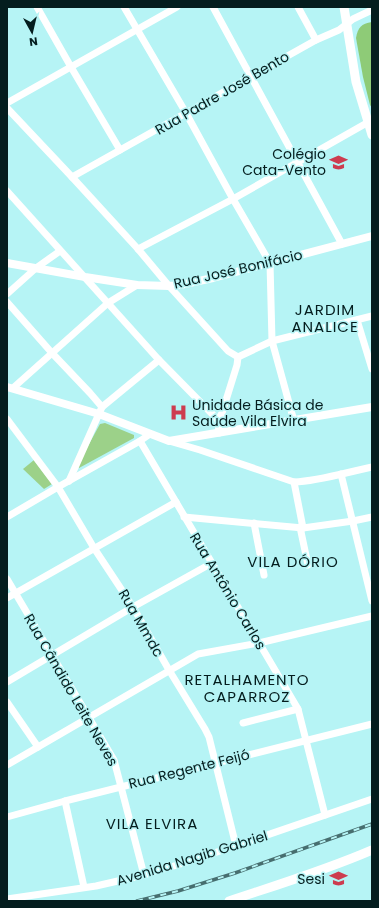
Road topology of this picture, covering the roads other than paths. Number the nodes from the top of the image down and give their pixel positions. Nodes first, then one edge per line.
1 (38, 7) edge
2 (124, 7) edge
3 (177, 7) edge
4 (213, 7) edge
5 (298, 7) edge
6 (344, 7) edge
7 (372, 10) edge
8 (346, 24) junction
9 (137, 30) junction
10 (316, 40) junction
11 (71, 67) junction
12 (250, 77) junction
13 (7, 103) edge
14 (7, 108) edge
15 (186, 113) junction
16 (370, 121) edge
17 (372, 135) edge
18 (120, 150) junction
19 (298, 162) junction
20 (72, 177) junction
21 (8, 194) edge
22 (233, 199) junction
23 (372, 236) edge
24 (342, 244) junction
25 (138, 249) junction
26 (60, 251) junction
27 (7, 263) edge
28 (270, 263) junction
29 (36, 268) junction
30 (85, 277) junction
31 (137, 285) junction
32 (169, 286) junction
33 (7, 294) edge
34 (7, 302) edge
35 (108, 303) junction
36 (372, 316) edge
37 (356, 320) junction
38 (272, 341) junction
39 (52, 353) junction
40 (238, 357) junction
41 (159, 360) junction
42 (372, 369) edge
43 (10, 388) edge
44 (372, 407) edge
45 (100, 411) junction
46 (7, 419) edge
47 (218, 420) junction
48 (294, 421) junction
49 (150, 434) junction
50 (219, 434) junction
51 (197, 437) junction
52 (140, 441) junction
53 (168, 441) junction
54 (200, 450) junction
55 (372, 467) edge
56 (341, 474) junction
57 (69, 481) junction
58 (294, 482) junction
59 (58, 487) junction
60 (176, 502) junction
61 (7, 517) edge
62 (184, 517) junction
63 (372, 517) edge
64 (353, 521) junction
65 (254, 523) junction
66 (301, 527) junction
67 (94, 548) junction
68 (212, 563) junction
69 (308, 565) dead end
70 (264, 575) dead end
71 (7, 578) edge
72 (16, 593) junction
73 (7, 598) edge
74 (372, 601) edge
75 (133, 607) junction
76 (372, 616) edge
77 (259, 643) junction
78 (53, 656) junction
79 (169, 670) junction
80 (7, 682) edge
81 (7, 702) edge
82 (298, 709) junction
83 (89, 718) junction
84 (243, 722) dead end
85 (372, 724) edge
86 (306, 740) junction
87 (38, 747) junction
88 (215, 763) junction
89 (7, 765) edge
90 (121, 787) junction
91 (372, 798) edge
92 (65, 801) junction
93 (325, 815) junction
94 (7, 817) edge
95 (236, 846) junction
96 (372, 850) edge
97 (144, 875) junction
98 (84, 887) junction
99 (7, 899) edge
100 (228, 901) edge

1 - 11 street
2 - 9 street
3 - 9 street
4 - 12 street
5 - 10 street
6 - 8 main road
7 - 8 street, Rua Padre José Bento
8 - 10 street, Rua Padre José Bento
8 - 16 main road
9 - 11 street
9 - 15 street
10 - 12 street, Rua Padre José Bento
11 - 13 street
11 - 18 street
12 - 15 street, Rua Padre José Bento
12 - 19 street
14 - 20 street
15 - 18 street, Rua Padre José Bento
15 - 22 street
16 - 17 main road
16 - 19 street
18 - 20 street, Rua Padre José Bento
19 - 22 street
19 - 24 street
20 - 25 street
21 - 26 street
22 - 25 street
22 - 28 street
23 - 24 street, Rua José Bonifácio
24 - 28 street, Rua José Bonifácio
25 - 32 street
26 - 29 street
26 - 30 street
27 - 29 street, Rua José Bonifácio
28 - 32 street, Rua José Bonifácio
28 - 38 street
29 - 30 street, Rua José Bonifácio
29 - 33 street
30 - 31 street, Rua José Bonifácio
30 - 35 street
31 - 32 street, Rua José Bonifácio
31 - 35 street
32 - 40 street
34 - 39 street
35 - 39 street
35 - 41 street
36 - 37 street
37 - 38 street
37 - 42 street
38 - 40 street
38 - 48 street
39 - 43 street
39 - 45 street
40 - 47 street
41 - 45 street
41 - 47 street
43 - 45 street
44 - 48 street
45 - 49 street
45 - 57 street
46 - 59 street, Rua Mmdc
47 - 50 street
48 - 50 street
49 - 52 street
49 - 53 street
50 - 51 street
51 - 53 street
51 - 54 street
52 - 57 street
52 - 60 street, Rua Antônio Carlos
53 - 54 street
54 - 58 street
55 - 56 street
56 - 58 street
56 - 64 street
57 - 59 street
58 - 66 street
59 - 61 street
59 - 67 street, Rua Mmdc
60 - 62 street, Rua Antônio Carlos
60 - 67 street
62 - 65 street
62 - 68 street, Rua Antônio Carlos
63 - 64 street
64 - 66 street
64 - 74 street
65 - 66 street
65 - 70 street
66 - 69 street
67 - 72 street
67 - 75 street, Rua Mmdc
68 - 75 street
68 - 77 street, Rua Antônio Carlos
71 - 72 street, Rua Cândido Leite Neves
72 - 73 street
72 - 78 street, Rua Cândido Leite Neves
75 - 78 street
75 - 79 street, Rua Mmdc
76 - 77 street
77 - 79 street
77 - 82 street, Rua Antônio Carlos
78 - 80 street
78 - 83 street, Rua Cândido Leite Neves
79 - 83 street
79 - 88 street, Rua Mmdc
81 - 87 street
82 - 84 street
82 - 86 street, Rua Antônio Carlos
83 - 87 street
83 - 90 street, Rua Cândido Leite Neves
85 - 86 street, Rua Regente Feijó
86 - 88 street, Rua Regente Feijó
86 - 93 street, Rua Antônio Carlos
87 - 89 street
88 - 90 street, Rua Regente Feijó
88 - 95 street, Rua Mmdc
90 - 92 street, Rua Regente Feijó
90 - 97 street, Rua Cândido Leite Neves
91 - 93 street, Avenida Nagib Gabriel
92 - 94 street, Rua Regente Feijó
92 - 98 street
93 - 95 street, Avenida Nagib Gabriel
95 - 97 street, Avenida Nagib Gabriel
96 - 100 main road
97 - 98 street, Avenida Nagib Gabriel
98 - 99 street, Avenida Nagib Gabriel

